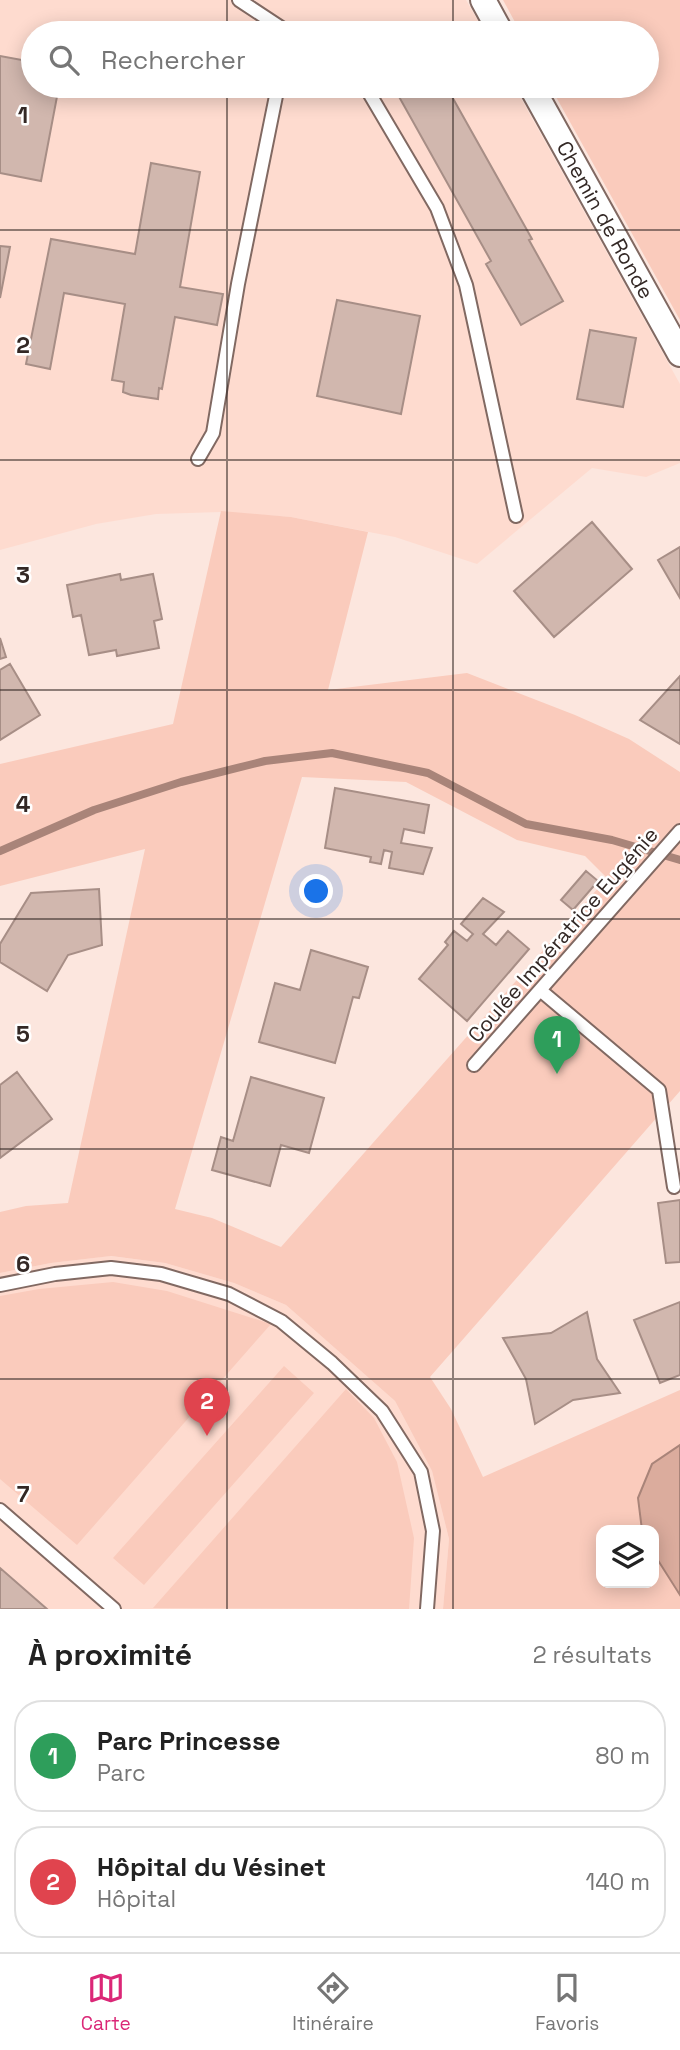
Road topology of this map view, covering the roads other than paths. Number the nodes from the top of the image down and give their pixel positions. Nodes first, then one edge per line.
1 (239, 0) edge
2 (483, 0) edge
3 (271, 21) edge
4 (495, 21) edge
5 (276, 98) edge
6 (372, 98) edge
7 (538, 98) edge
8 (680, 354) edge
9 (198, 459) dead end
10 (516, 516) dead end
11 (680, 831) edge
12 (540, 990) junction
13 (474, 1065) dead end
14 (674, 1187) dead end
15 (0, 1285) edge
16 (0, 1510) edge
17 (114, 1609) edge
18 (427, 1609) edge

1 - 3 lane
2 - 4 street
5 - 9 lane
6 - 10 lane
7 - 8 street, Chemin de Ronde
11 - 12 lane, Coulée Impératrice Eugénie
12 - 13 lane, Coulée Impératrice Eugénie
12 - 14 lane
15 - 18 lane
16 - 17 lane

